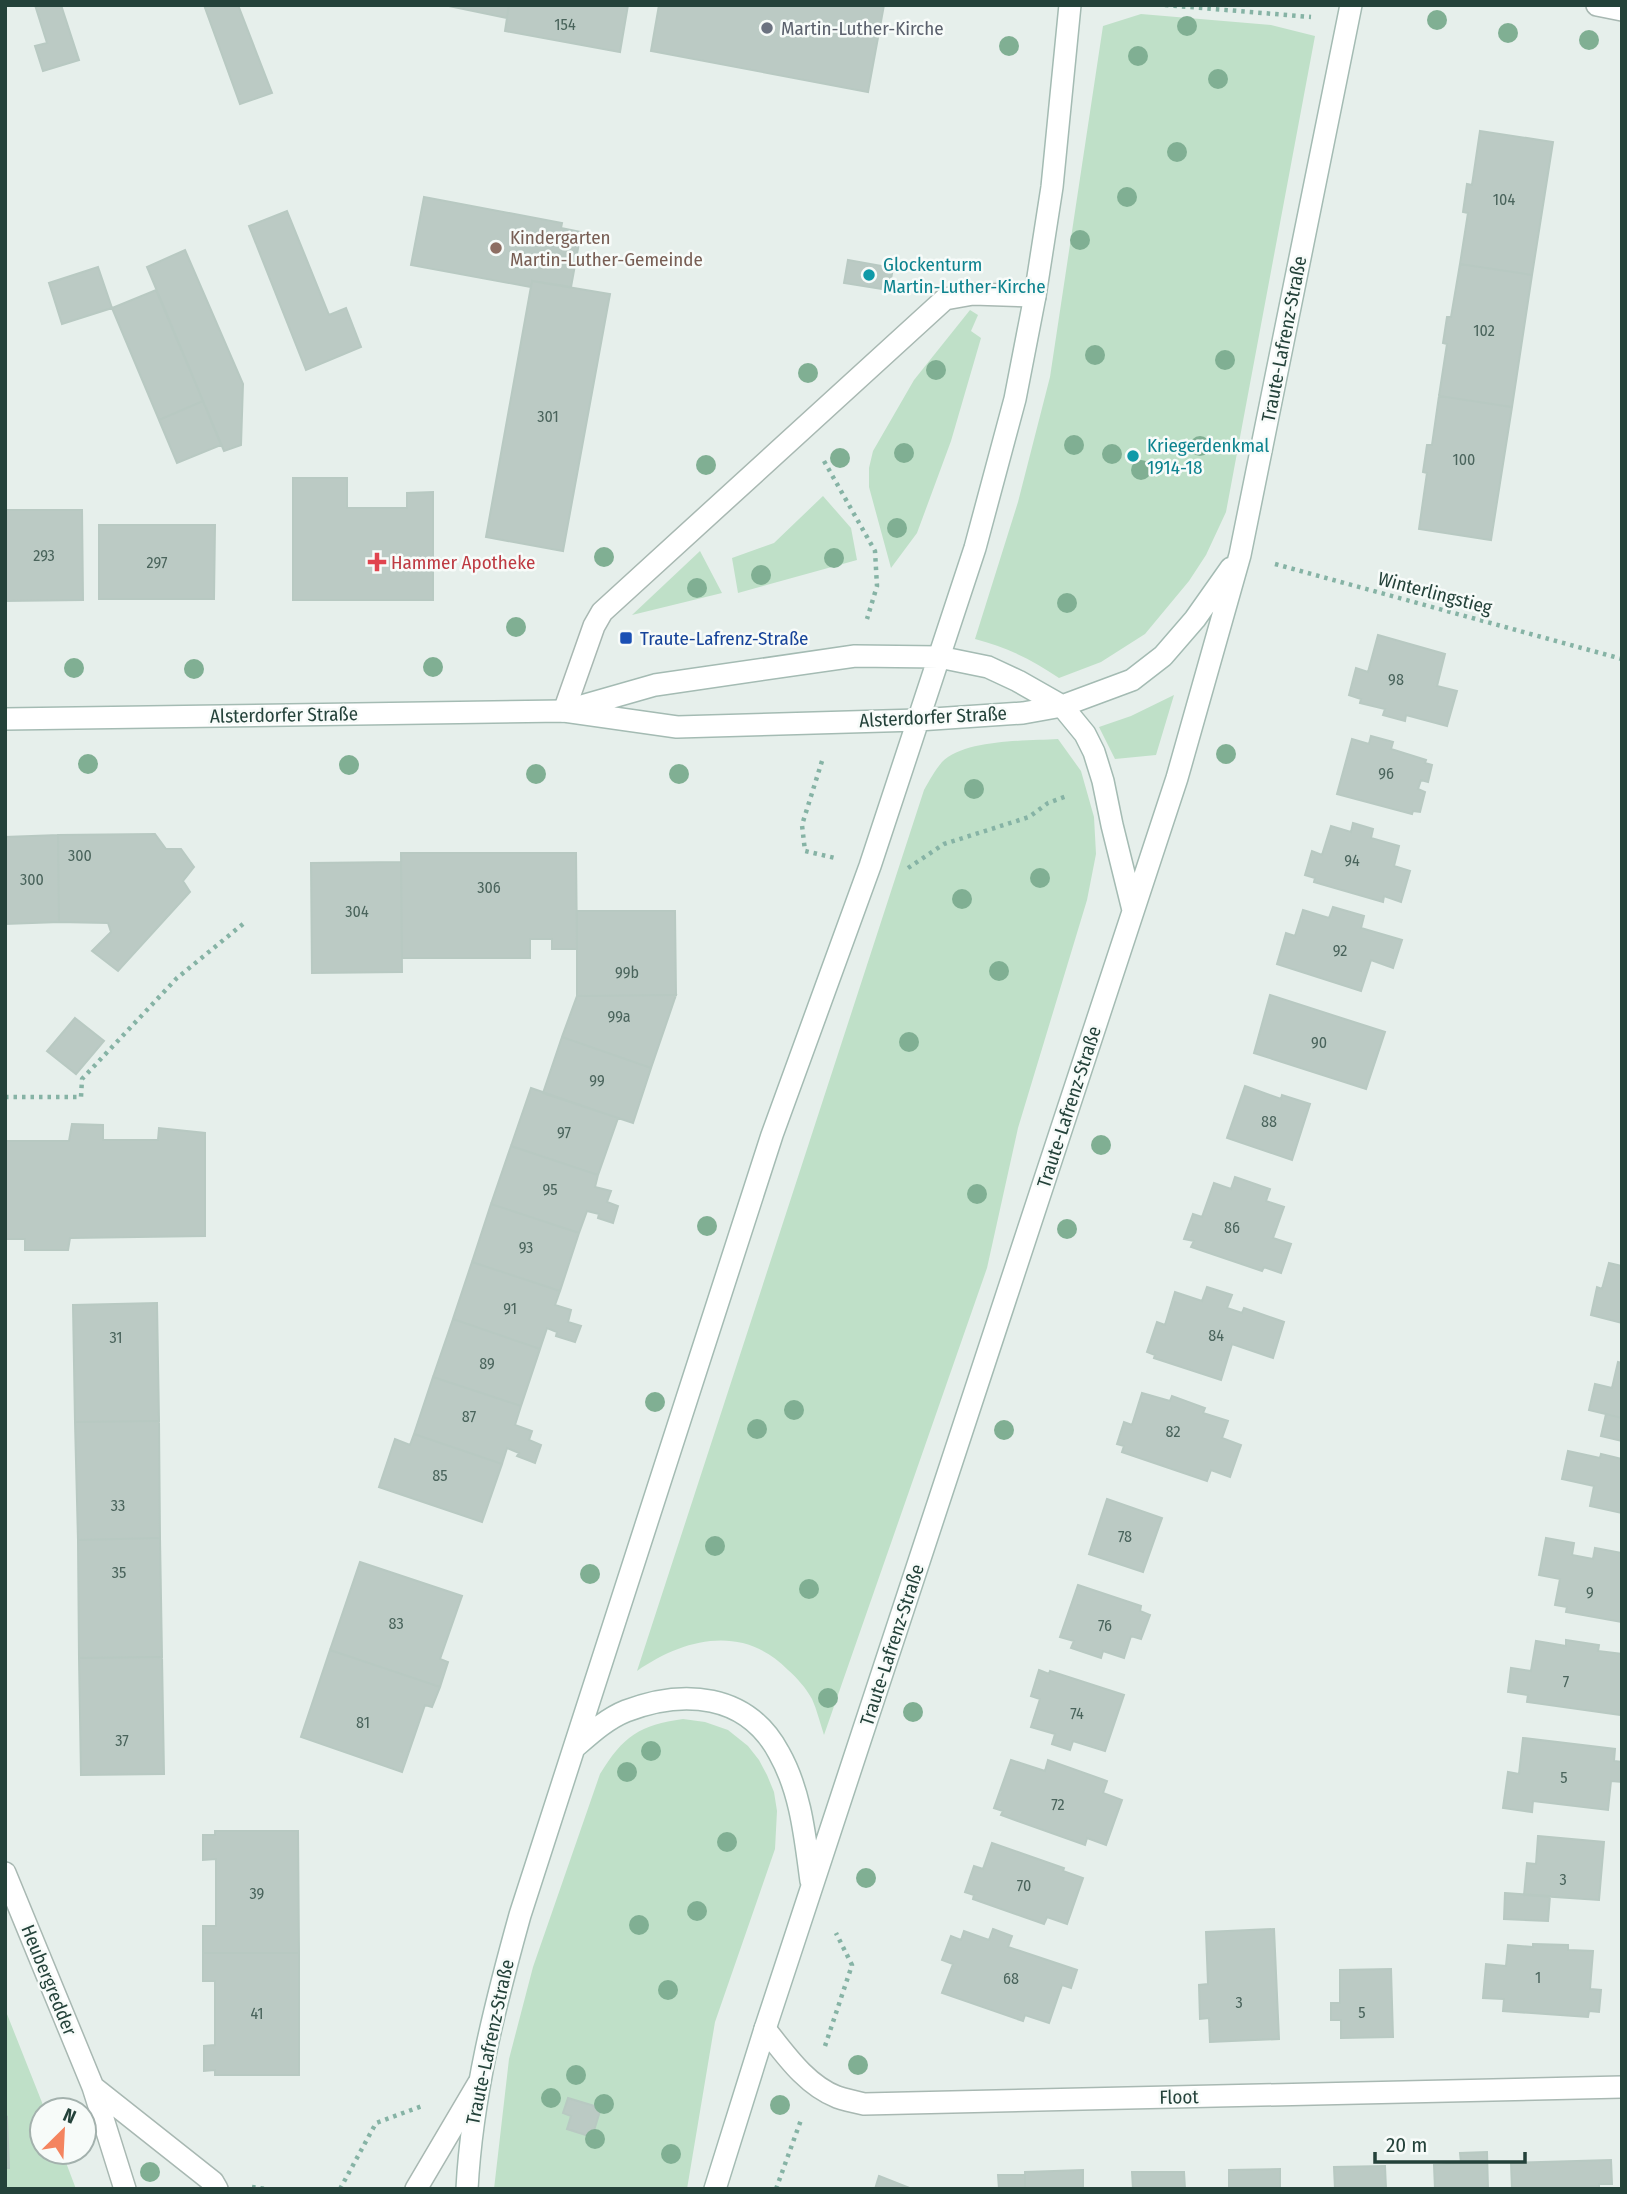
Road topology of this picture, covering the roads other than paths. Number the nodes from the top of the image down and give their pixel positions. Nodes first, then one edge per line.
1 (1070, 5) edge
2 (1597, 5) edge
3 (1354, 7) edge
4 (1622, 10) edge
5 (1035, 296) junction
6 (1240, 555) junction
7 (939, 657) junction
8 (1062, 706) junction
9 (564, 711) junction
10 (5, 719) edge
11 (918, 720) junction
12 (1133, 910) junction
13 (574, 1748) junction
14 (5, 1872) edge
15 (812, 1886) junction
16 (765, 2029) junction
17 (478, 2084) junction
18 (93, 2087) junction
19 (1622, 2087) edge
20 (125, 2189) edge
21 (217, 2189) edge
22 (416, 2189) edge
23 (467, 2189) edge
24 (715, 2189) edge

1 - 5 main road, Traute-Lafrenz-Straße
2 - 4 main road
3 - 6 main road, Traute-Lafrenz-Straße
5 - 7 main road, Traute-Lafrenz-Straße
5 - 9 main road
6 - 8 main road, Alsterdorfer Straße
6 - 12 main road, Traute-Lafrenz-Straße
7 - 8 main road, Alsterdorfer Straße
7 - 9 main road, Alsterdorfer Straße
7 - 11 main road, Traute-Lafrenz-Straße
8 - 11 main road, Alsterdorfer Straße
8 - 12 main road
9 - 10 main road, Alsterdorfer Straße
9 - 11 main road, Alsterdorfer Straße
11 - 13 main road, Traute-Lafrenz-Straße
12 - 15 main road, Traute-Lafrenz-Straße
13 - 15 main road
13 - 17 main road, Traute-Lafrenz-Straße
14 - 18 main road, Heubergredder
15 - 16 main road, Traute-Lafrenz-Straße
16 - 19 main road, Floot
16 - 24 main road, Traute-Lafrenz-Straße
17 - 22 main road
17 - 23 main road, Traute-Lafrenz-Straße
18 - 20 main road, Heubergredder
18 - 21 main road, Heubergredder

